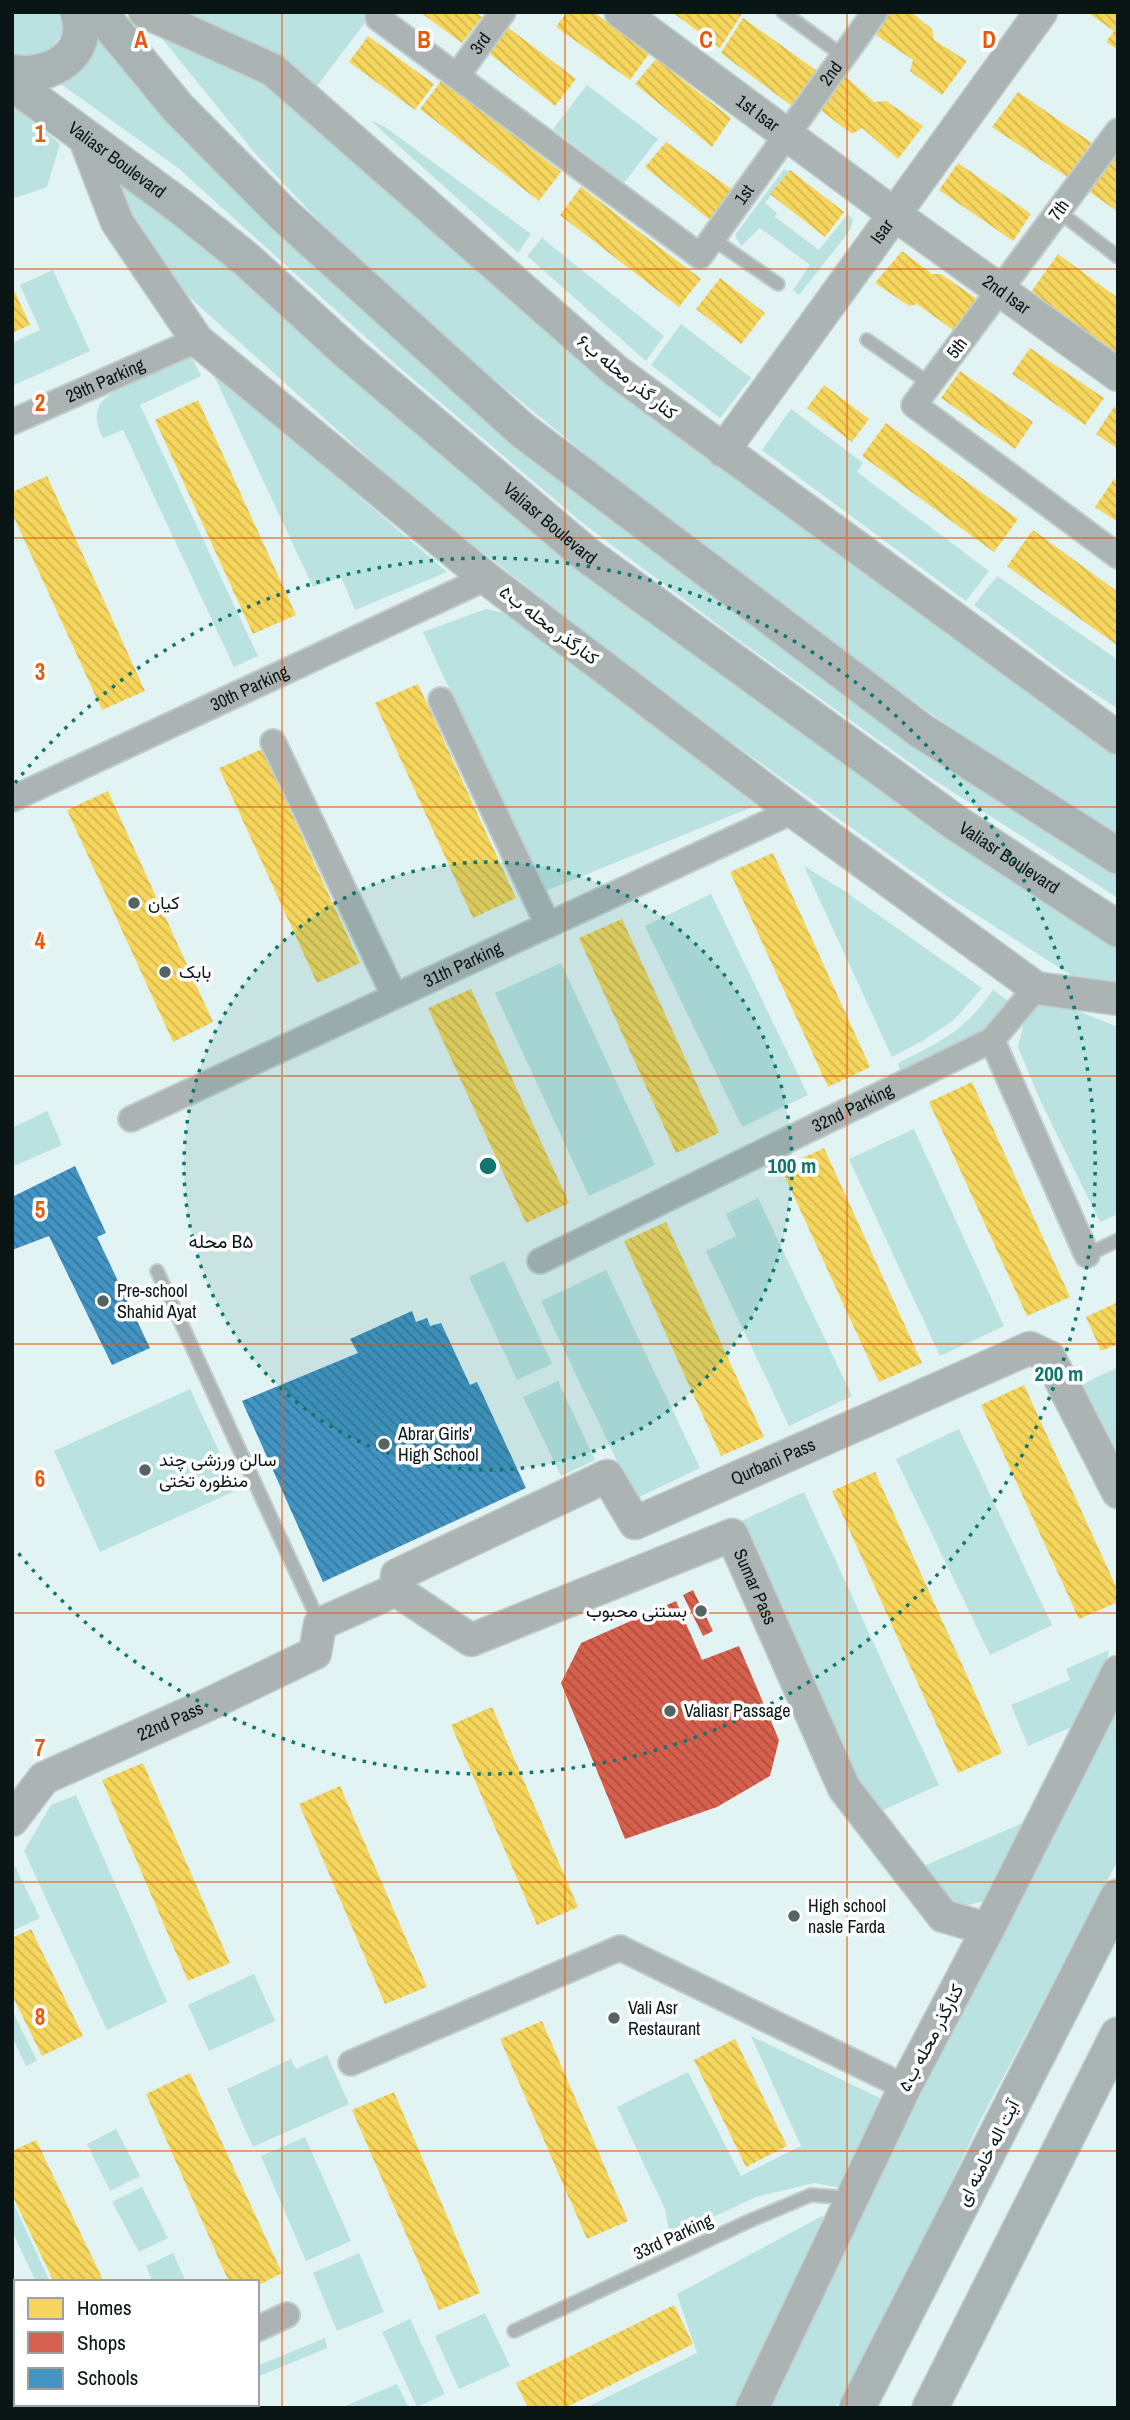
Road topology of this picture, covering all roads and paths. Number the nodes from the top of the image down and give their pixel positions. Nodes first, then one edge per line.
1 (78, 12) edge
2 (99, 12) edge
3 (145, 12) edge
4 (503, 12) edge
5 (621, 12) edge
6 (782, 12) edge
7 (875, 12) edge
8 (1041, 12) edge
9 (378, 18) dead end
10 (843, 56) junction
11 (12, 72) edge
12 (457, 76) junction
13 (12, 83) edge
14 (1118, 131) edge
15 (83, 134) junction
16 (786, 134) junction
17 (1058, 211) junction
18 (894, 214) junction
19 (706, 247) junction
20 (1118, 257) edge
21 (778, 284) dead end
22 (1001, 290) junction
23 (197, 340) junction
24 (867, 340) dead end
25 (1118, 375) edge
26 (930, 384) junction
27 (12, 422) edge
28 (723, 451) junction
29 (1118, 556) edge
30 (486, 578) junction
31 (441, 700) dead end
32 (1118, 738) edge
33 (273, 742) dead end
34 (12, 799) edge
35 (793, 811) junction
36 (1118, 856) edge
37 (548, 925) junction
38 (1118, 929) edge
39 (1036, 988) junction
40 (394, 995) junction
41 (1118, 999) edge
42 (992, 1040) junction
43 (131, 1119) dead end
44 (1118, 1240) edge
45 (1087, 1255) joint
46 (540, 1261) dead end
47 (156, 1270) dead end
48 (1118, 1492) edge
49 (396, 1590) junction
50 (320, 1624) junction
51 (1118, 1672) edge
52 (12, 1820) edge
53 (1118, 1897) edge
54 (988, 1929) junction
55 (1118, 2035) edge
56 (351, 2063) dead end
57 (905, 2087) junction
58 (852, 2198) junction
59 (287, 2315) dead end
60 (259, 2328) edge
61 (514, 2331) dead end
62 (752, 2408) edge
63 (857, 2408) edge
64 (930, 2408) edge

1 - 11 main road
2 - 36 main road
3 - 28 street, کنار گذر محله ب۶
4 - 12 street, 3rd
5 - 16 street, 1st Isar
6 - 10 lane
7 - 10 street, 2nd
8 - 18 street, Isar
9 - 12 street
10 - 16 street, 2nd
12 - 19 street
13 - 15 main road, Valiasr Boulevard
14 - 17 street, 7th
15 - 23 street, کنارگذر محله ب۵
15 - 38 main road, Valiasr Boulevard
16 - 18 street, 1st Isar
16 - 19 street, 1st
17 - 20 lane
17 - 22 street, 7th
18 - 22 street, 2nd Isar
18 - 28 street, Isar
19 - 21 lane
22 - 25 street, 2nd Isar
22 - 26 street, 5th
23 - 27 street, 29th Parking
23 - 30 street, کنارگذر محله ب۵
24 - 26 lane
26 - 29 street, 5th
28 - 32 street, کنار گذر محله ب۶
30 - 34 street, 30th Parking
30 - 35 street, کنارگذر محله ب۵
31 - 37 street
33 - 40 street
35 - 37 street, 31th Parking
35 - 39 street, کنارگذر محله ب۵
37 - 40 street, 31th Parking
39 - 41 street, کنارگذر محله ب۵
39 - 42 street, 32nd Parking
40 - 43 street, 31th Parking
42 - 45 street
42 - 46 street, 32nd Parking
44 - 45 lane
47 - 50 lane
48 - 49 street, Qurbani Pass
49 - 50 street
49 - 54 street, Sumar Pass
50 - 52 street, 22nd Pass
51 - 54 street, کنارگذر محله ب۵
53 - 63 main road, آیت اله خامنه ای
54 - 57 street, کنارگذر محله ب۵
55 - 64 main road
56 - 57 street
57 - 58 street, کنارگذر محله ب۵
58 - 61 lane, 33rd Parking
58 - 62 street, کنارگذر محله ب۵
59 - 60 street

